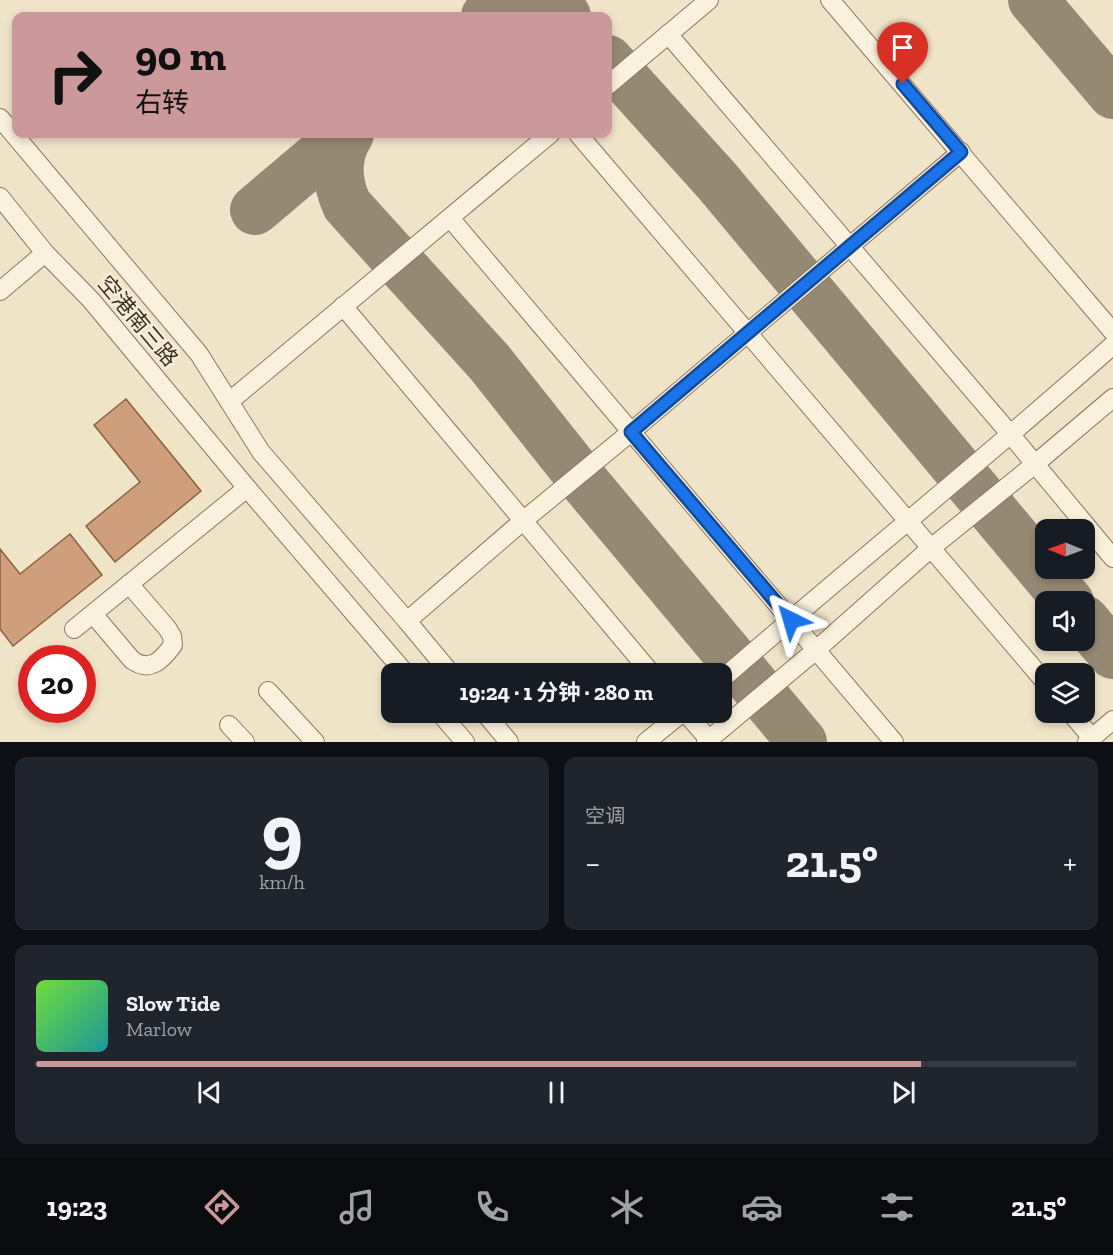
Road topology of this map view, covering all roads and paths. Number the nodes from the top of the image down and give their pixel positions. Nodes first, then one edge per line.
1 (709, 0) edge
2 (830, 0) edge
3 (668, 34) junction
4 (612, 82) edge
5 (0, 118) edge
6 (12, 132) edge
7 (17, 138) edge
8 (545, 138) edge
9 (581, 138) edge
10 (961, 152) junction
11 (0, 197) edge
12 (450, 218) junction
13 (850, 245) junction
14 (45, 253) junction
15 (0, 291) edge
16 (343, 306) junction
17 (748, 331) junction
18 (1113, 332) edge
19 (1113, 345) edge
20 (1113, 398) edge
21 (230, 401) junction
22 (631, 432) junction
23 (1011, 435) junction
24 (1035, 464) junction
25 (242, 482) junction
26 (524, 520) junction
27 (907, 520) junction
28 (931, 548) junction
29 (1113, 558) edge
30 (129, 584) junction
31 (93, 614) junction
32 (791, 620) junction
33 (407, 621) junction
34 (74, 629) dead end
35 (816, 650) junction
36 (397, 663) edge
37 (442, 663) edge
38 (643, 663) edge
39 (1035, 670) edge
40 (732, 671) edge
41 (268, 691) dead end
42 (1113, 720) edge
43 (449, 723) edge
44 (493, 723) edge
45 (670, 723) edge
46 (693, 723) edge
47 (1077, 723) edge
48 (230, 725) dead end
49 (1089, 740) edge
50 (709, 741) edge
51 (245, 742) edge
52 (315, 742) edge
53 (465, 742) edge
54 (508, 742) edge
55 (646, 742) edge
56 (894, 742) edge

1 - 3 street
2 - 10 street
3 - 4 street
3 - 13 street
5 - 6 street
7 - 21 street
8 - 12 street
9 - 17 street
10 - 13 street
10 - 18 street
11 - 14 street, 空港南三路
12 - 16 street
12 - 22 street
13 - 17 street
13 - 23 street
14 - 15 street
14 - 25 street, 空港南三路
16 - 21 street
16 - 26 street
17 - 22 street
17 - 27 street
19 - 23 street
20 - 24 street
21 - 33 street
22 - 26 street
22 - 32 street
23 - 24 street
23 - 27 street
24 - 28 street
24 - 29 street
25 - 30 street
25 - 36 street, 空港南三路
26 - 33 street
26 - 38 street
27 - 28 street
27 - 32 street
28 - 35 street
28 - 39 street
30 - 31 street
30 - 31 street
31 - 34 street
32 - 35 street
32 - 40 street
33 - 37 street
35 - 50 street
35 - 56 street
41 - 52 street
42 - 49 street
43 - 53 street
44 - 54 street
45 - 55 street
46 - 50 street
47 - 49 street
48 - 51 street

